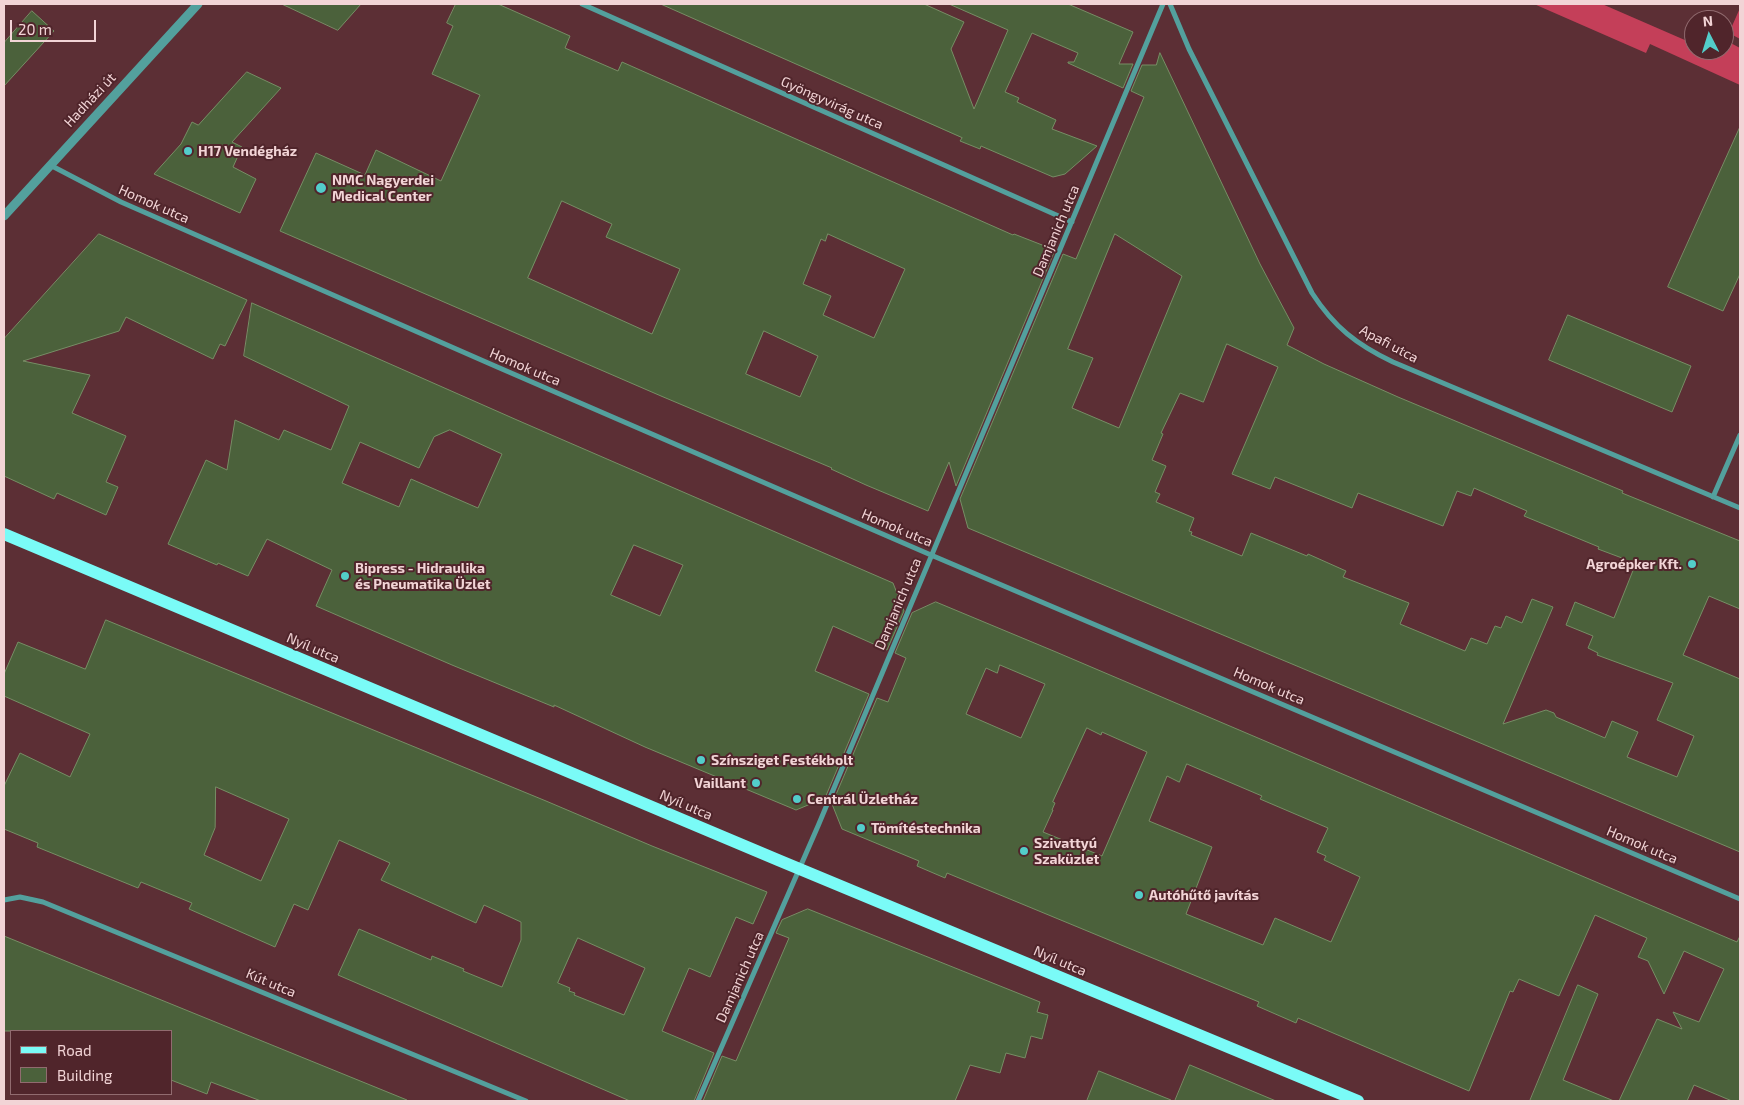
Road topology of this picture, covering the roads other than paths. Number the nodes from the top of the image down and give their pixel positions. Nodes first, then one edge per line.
1 (198, 4) edge
2 (582, 4) edge
3 (1162, 4) edge
4 (1170, 4) edge
5 (49, 165) junction
6 (4, 216) edge
7 (1072, 222) junction
8 (1740, 434) edge
9 (1713, 497) junction
10 (1740, 508) edge
11 (4, 534) edge
12 (931, 555) junction
13 (800, 868) junction
14 (1740, 899) edge
15 (4, 900) edge
16 (526, 1101) edge
17 (698, 1101) edge
18 (1358, 1101) edge

1 - 5 street, Hadházi út
2 - 7 street, Gyöngyvirág utca
3 - 7 street, Damjanich utca
4 - 9 street, Apafi utca
5 - 6 street, Hadházi út
5 - 12 street, Homok utca
7 - 12 street, Damjanich utca
8 - 9 street
9 - 10 street, Apafi utca
11 - 13 main road, Nyíl utca
12 - 13 street, Damjanich utca
12 - 14 street, Homok utca
13 - 17 street, Damjanich utca
13 - 18 main road, Nyíl utca
15 - 16 street, Kút utca

